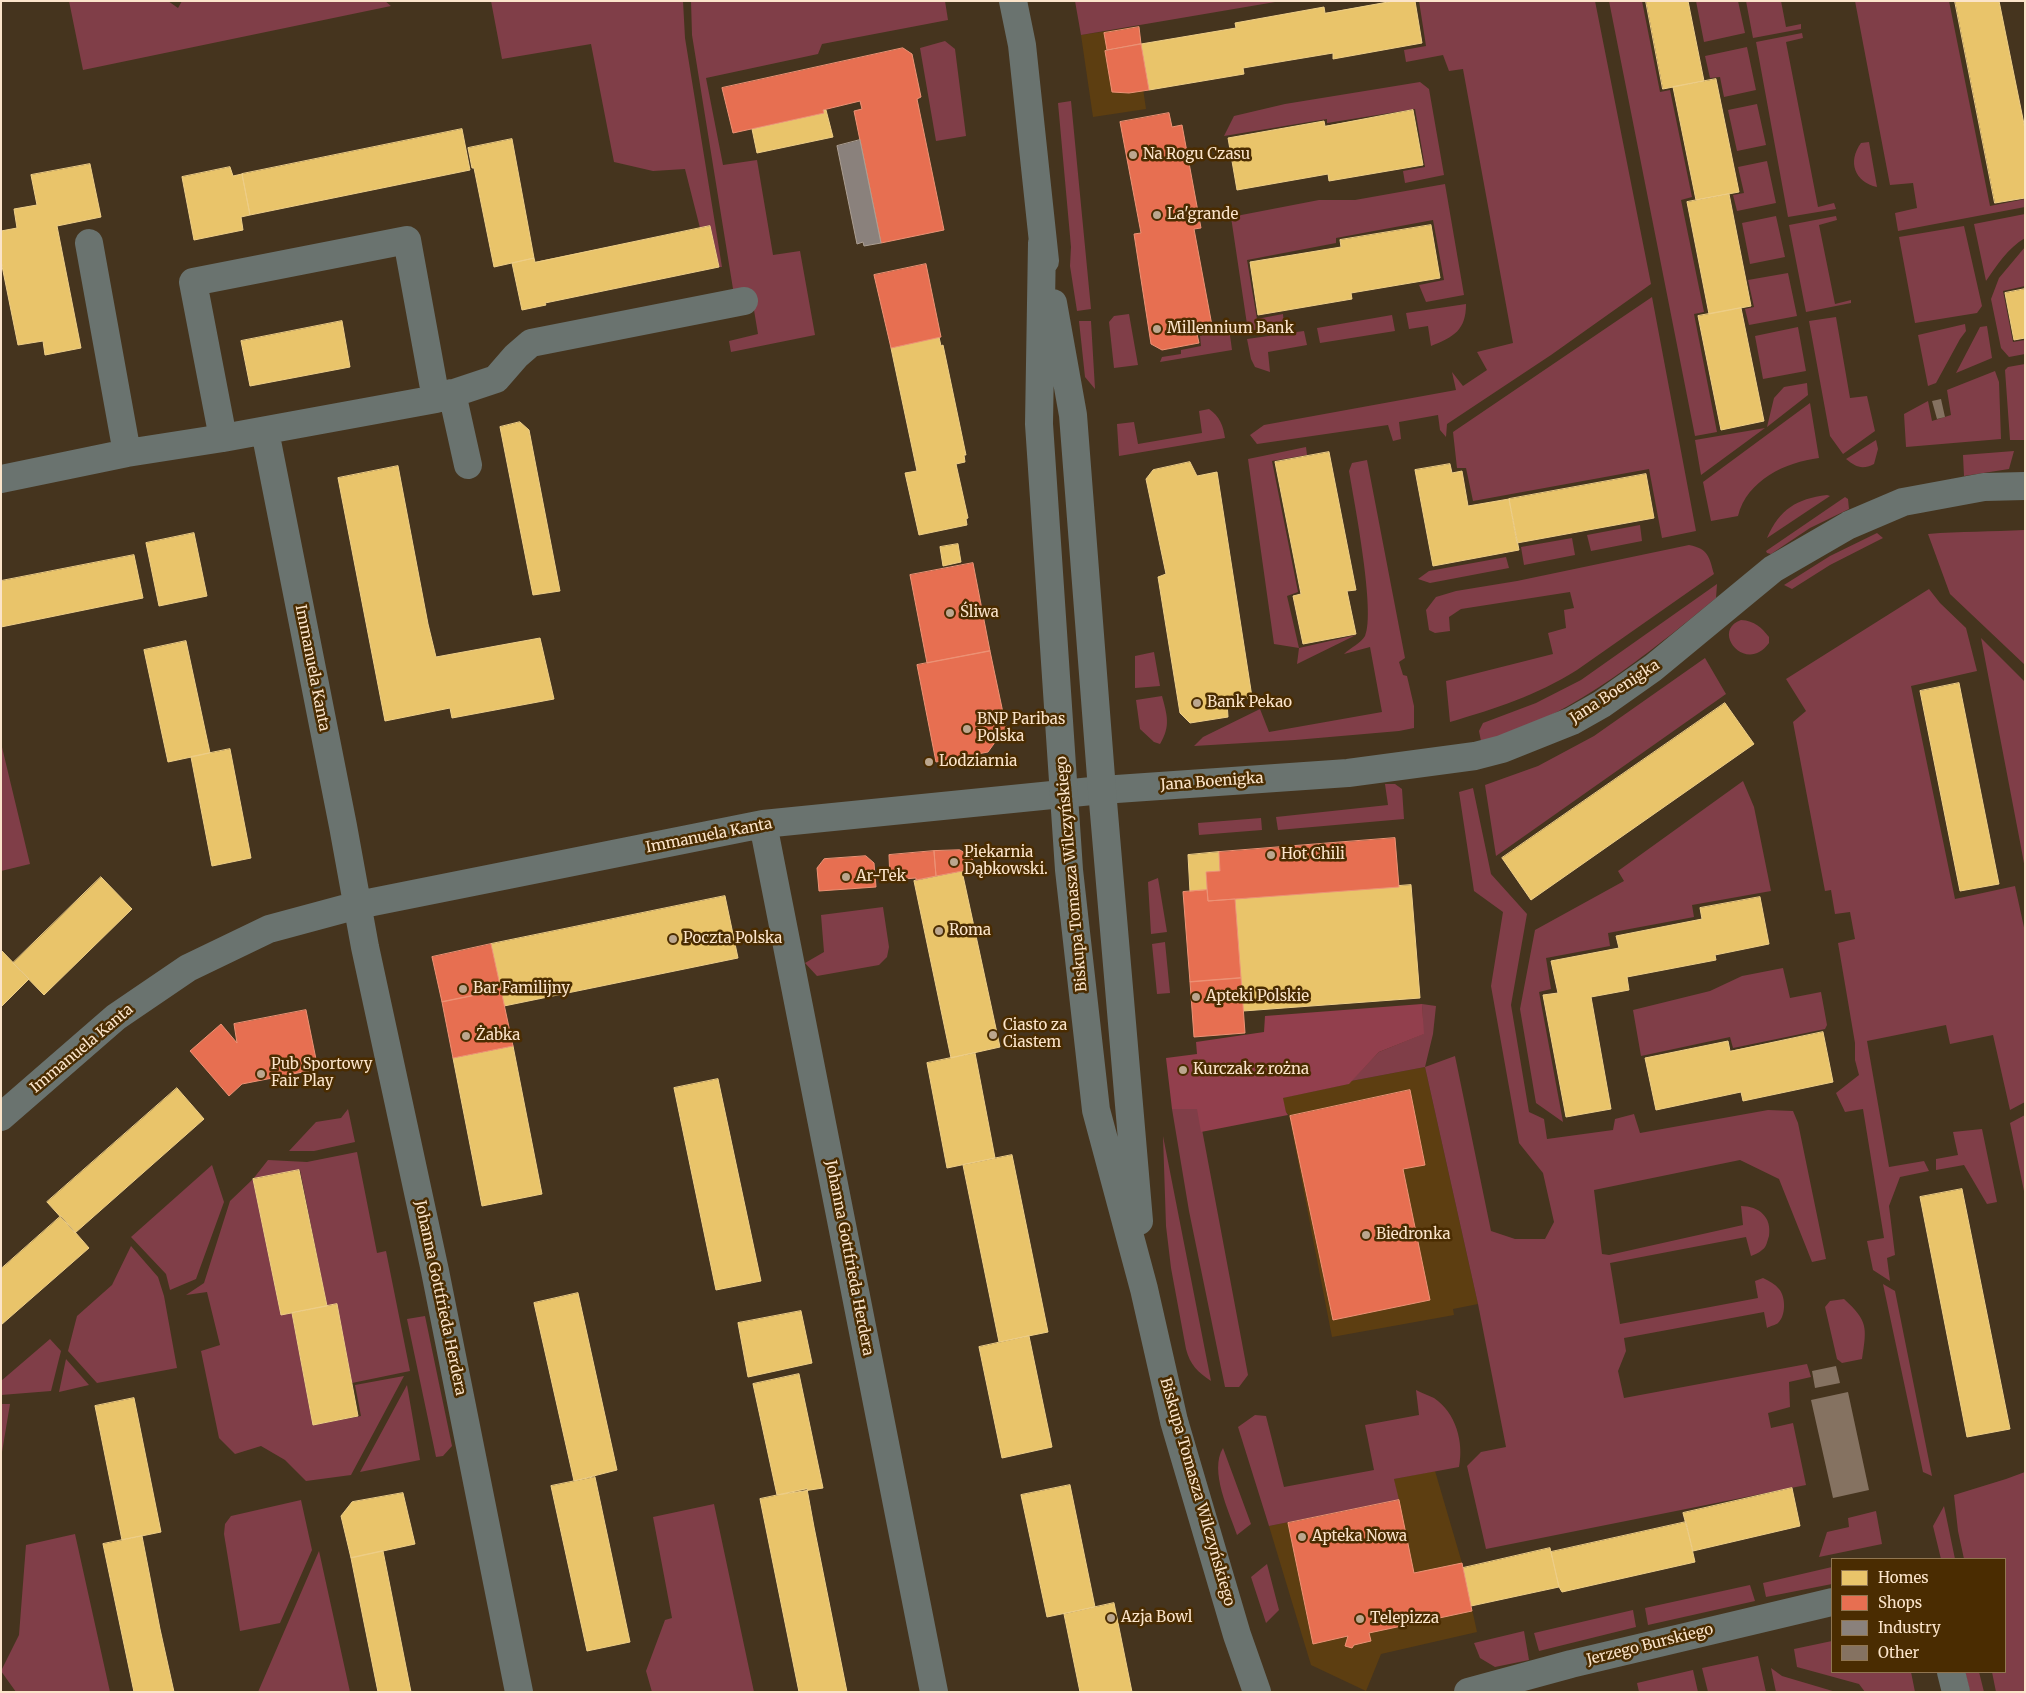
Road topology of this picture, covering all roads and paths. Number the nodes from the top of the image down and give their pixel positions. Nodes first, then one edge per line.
1 (1013, 1) edge
2 (89, 243) dead end
3 (1042, 243) junction
4 (744, 301) dead end
5 (444, 396) junction
6 (265, 430) junction
7 (223, 438) junction
8 (127, 453) junction
9 (468, 465) dead end
10 (1, 479) edge
11 (2025, 486) edge
12 (1102, 790) junction
13 (1064, 794) junction
14 (763, 824) junction
15 (358, 905) junction
16 (1, 1117) edge
17 (1144, 1290) junction
18 (1831, 1602) edge
19 (1951, 1673) edge
20 (519, 1692) edge
21 (934, 1692) edge
22 (1257, 1692) edge
23 (1468, 1692) edge
24 (1956, 1692) edge

1 - 3 street, Biskupa Tomasza Wilczyńskiego
2 - 8 street
3 - 12 street, Biskupa Tomasza Wilczyńskiego
3 - 13 street, Biskupa Tomasza Wilczyńskiego
4 - 5 street
5 - 6 street
5 - 7 street
5 - 9 street
6 - 7 street
6 - 15 street, Immanuela Kanta
7 - 8 street
8 - 10 street
11 - 12 street, Jana Boenigka
12 - 13 street, Jana Boenigka
12 - 17 street, Biskupa Tomasza Wilczyńskiego
13 - 14 street, Immanuela Kanta
13 - 17 street, Biskupa Tomasza Wilczyńskiego
14 - 15 street, Immanuela Kanta
14 - 21 street, Johanna Gottfrieda Herdera
15 - 16 street, Immanuela Kanta
15 - 20 street, Johanna Gottfrieda Herdera
17 - 22 street, Biskupa Tomasza Wilczyńskiego
18 - 23 street, Jerzego Burskiego
19 - 24 street

